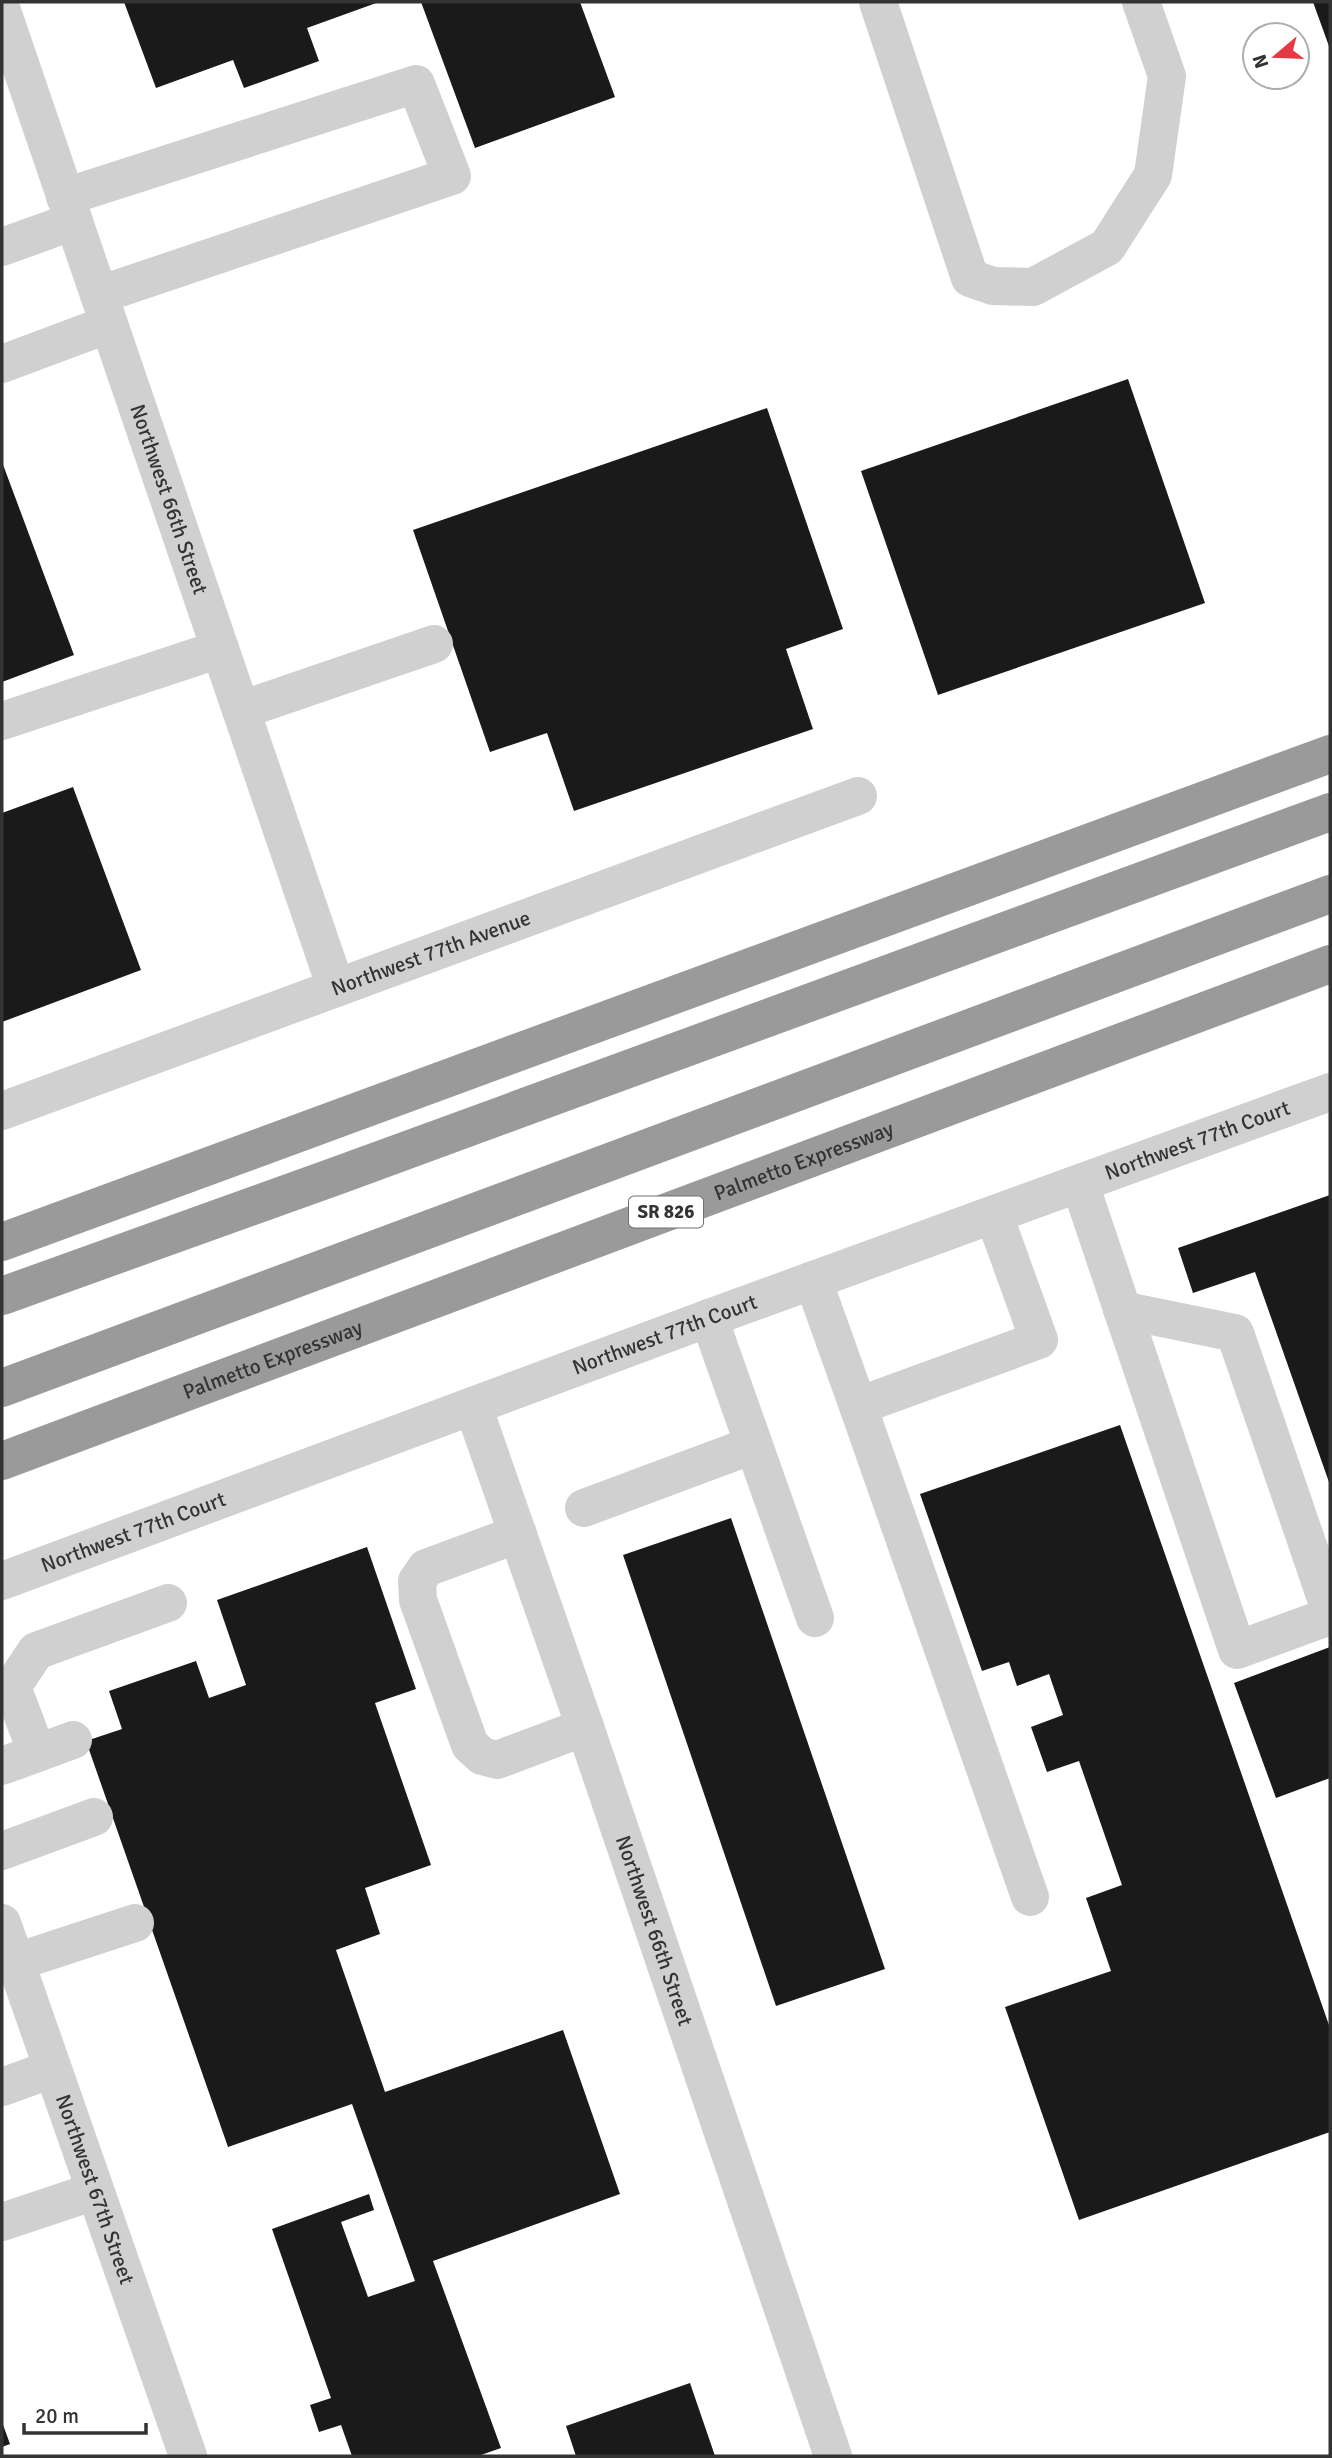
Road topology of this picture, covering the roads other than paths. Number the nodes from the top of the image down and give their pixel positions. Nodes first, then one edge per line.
1 (878, 2) edge
2 (1141, 2) edge
3 (2, 11) edge
4 (69, 209) junction
5 (2, 247) edge
6 (104, 309) junction
7 (2, 365) edge
8 (434, 644) dead end
9 (220, 649) junction
10 (241, 710) junction
11 (2, 721) edge
12 (1330, 754) edge
13 (858, 796) dead end
14 (1330, 812) edge
15 (1330, 894) edge
16 (1330, 964) edge
17 (336, 988) junction
18 (1330, 1092) edge
19 (2, 1111) edge
20 (1080, 1184) junction
21 (994, 1215) junction
22 (2, 1242) edge
23 (813, 1280) junction
24 (2, 1296) edge
25 (1122, 1310) junction
26 (709, 1318) junction
27 (2, 1388) edge
28 (473, 1406) junction
29 (858, 1406) junction
30 (752, 1446) junction
31 (2, 1461) edge
32 (584, 1508) dead end
33 (518, 1534) junction
34 (2, 1581) edge
35 (167, 1604) dead end
36 (1330, 1610) edge
37 (1330, 1616) edge
38 (816, 1618) dead end
39 (585, 1727) junction
40 (73, 1740) dead end
41 (37, 1753) junction
42 (2, 1766) edge
43 (94, 1817) dead end
44 (2, 1852) edge
45 (1030, 1897) dead end
46 (2, 1923) edge
47 (135, 1923) dead end
48 (16, 1962) junction
49 (52, 2069) junction
50 (2, 2087) edge
51 (95, 2191) junction
52 (2, 2222) edge
53 (177, 2453) edge
54 (833, 2456) edge

1 - 2 street
3 - 4 street, Northwest 66th Street
4 - 5 street
4 - 6 street, Northwest 66th Street
4 - 6 street
6 - 7 street
6 - 9 street, Northwest 66th Street
8 - 10 street
9 - 10 street, Northwest 66th Street
9 - 11 street
10 - 17 street, Northwest 66th Street
12 - 22 highway
13 - 17 street, Northwest 77th Avenue
14 - 24 highway
15 - 27 highway
16 - 31 highway, Palmetto Expressway / SR 826
17 - 19 street, Northwest 77th Avenue
18 - 20 street, Northwest 77th Court
20 - 21 street, Northwest 77th Court
20 - 25 street
21 - 23 street, Northwest 77th Court
21 - 29 street
23 - 26 street, Northwest 77th Court
23 - 29 street
25 - 36 street
25 - 37 street
26 - 28 street, Northwest 77th Court
26 - 30 street
28 - 33 street, Northwest 66th Street
28 - 34 street, Northwest 77th Court
29 - 45 street
30 - 32 street
30 - 38 street
33 - 39 street, Northwest 66th Street
33 - 39 street
35 - 41 street
39 - 54 street, Northwest 66th Street
40 - 41 street
41 - 42 street
43 - 44 street
46 - 48 street, Northwest 67th Street
47 - 48 street
48 - 49 street, Northwest 67th Street
49 - 50 street
49 - 51 street, Northwest 67th Street
51 - 52 street
51 - 53 street, Northwest 67th Street

